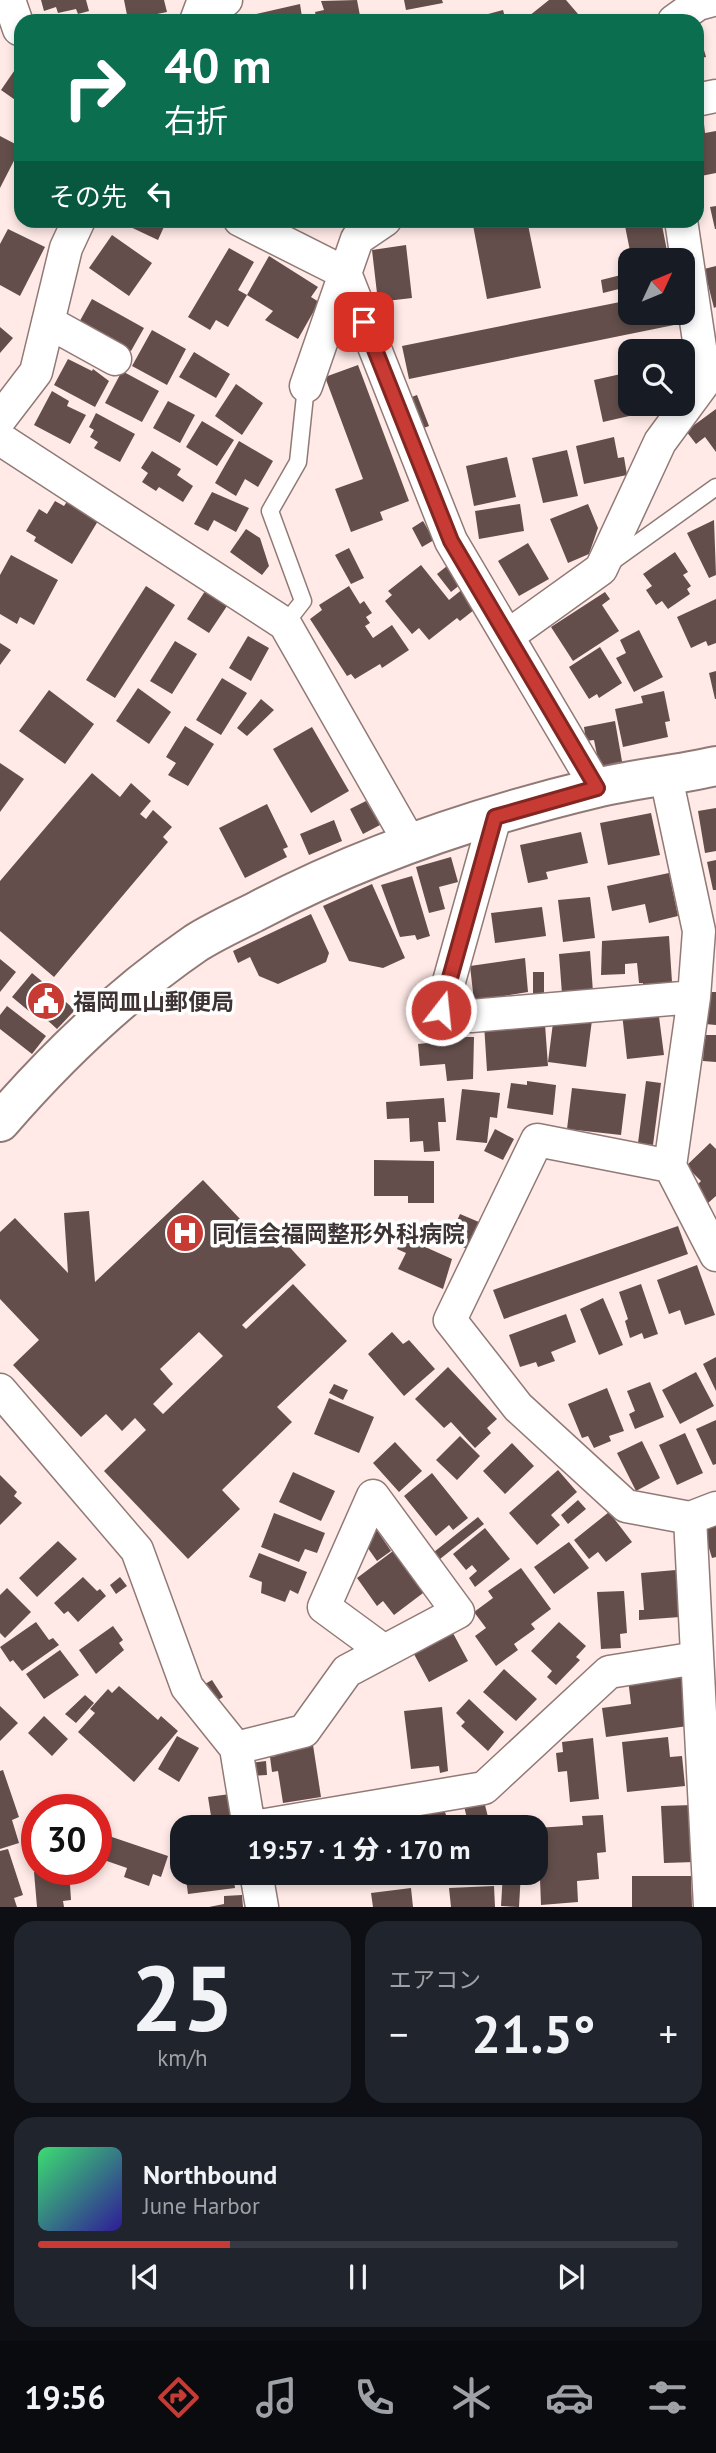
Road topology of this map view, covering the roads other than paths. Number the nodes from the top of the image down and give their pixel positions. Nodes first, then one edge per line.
1 (226, 0) edge
2 (712, 0) edge
3 (199, 14) edge
4 (684, 14) edge
5 (75, 228) edge
6 (256, 228) edge
7 (373, 228) edge
8 (682, 228) edge
9 (345, 273) junction
10 (48, 322) junction
11 (115, 359) dead end
12 (306, 386) joint
13 (0, 419) edge
14 (0, 439) edge
15 (716, 486) edge
16 (601, 569) junction
17 (285, 625) junction
18 (509, 635) junction
19 (716, 766) edge
20 (666, 777) junction
21 (597, 788) junction
22 (495, 817) junction
23 (410, 843) junction
24 (694, 997) junction
25 (0, 1122) edge
26 (670, 1166) junction
27 (716, 1255) edge
28 (0, 1390) edge
29 (703, 1513) edge
30 (384, 1651) junction
31 (697, 1658) junction
32 (236, 1748) junction
33 (710, 1803) edge
34 (250, 1815) edge
35 (323, 1815) edge
36 (258, 1885) edge
37 (262, 1907) edge
38 (710, 1907) edge

1 - 3 street
2 - 4 street
5 - 10 street
6 - 9 street
7 - 9 street
8 - 16 street
9 - 12 street
9 - 18 street
10 - 11 street
10 - 13 street
12 - 17 lane
14 - 17 street
15 - 16 lane
16 - 18 street
17 - 23 street
18 - 21 street
19 - 20 street
20 - 21 street
20 - 24 street
21 - 22 street
22 - 23 street
22 - 24 street
23 - 25 street
24 - 26 street
26 - 27 street
26 - 29 street
28 - 32 street
29 - 31 street
30 - 30 street
30 - 32 street
31 - 33 street
31 - 35 street
32 - 34 street
33 - 38 street
36 - 37 street

